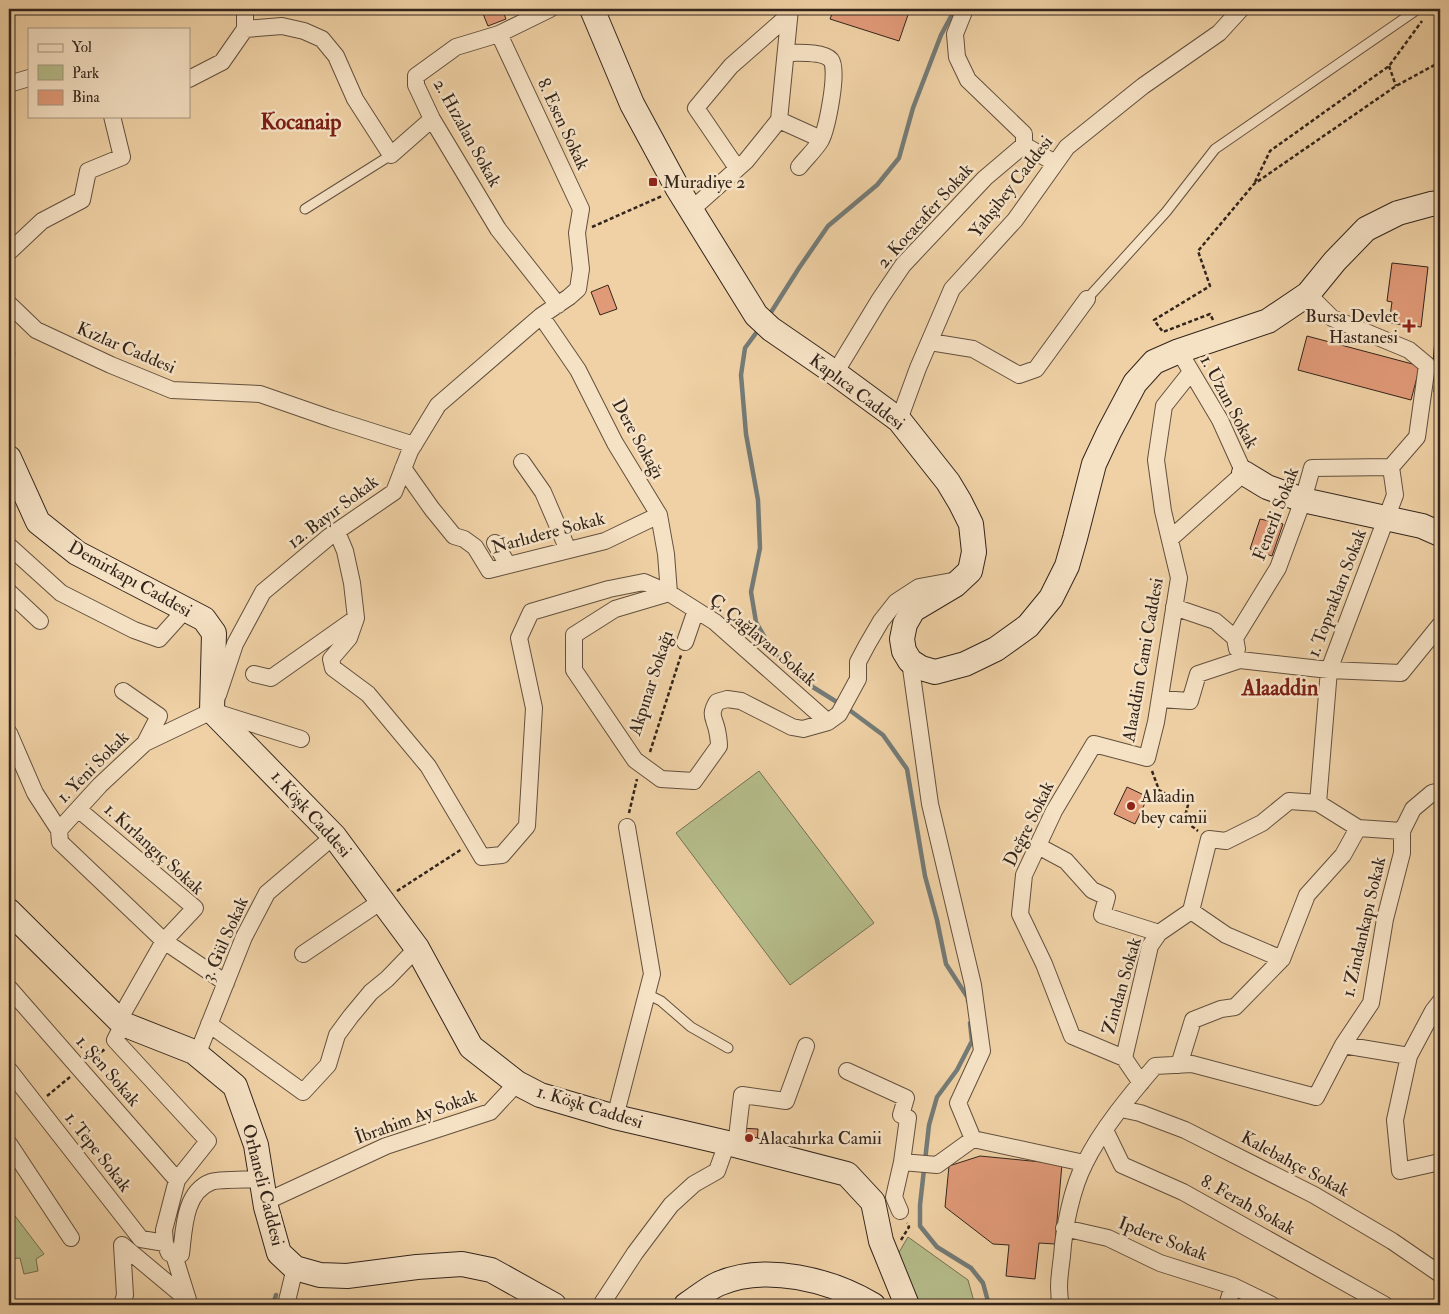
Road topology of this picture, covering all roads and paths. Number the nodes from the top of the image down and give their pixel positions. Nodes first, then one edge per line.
1 (245, 9) edge
2 (550, 9) edge
3 (592, 9) edge
4 (965, 9) edge
5 (1241, 9) edge
6 (1418, 9) edge
7 (790, 12) edge
8 (1426, 16) dead end
9 (245, 29) junction
10 (499, 34) junction
11 (786, 52) junction
12 (1440, 62) edge
13 (1389, 66) junction
14 (28, 78) edge
15 (190, 78) edge
16 (9, 84) edge
17 (1396, 86) junction
18 (112, 118) edge
19 (432, 119) junction
20 (779, 120) junction
21 (821, 139) junction
22 (1024, 145) junction
23 (391, 155) junction
24 (1055, 163) junction
25 (799, 167) dead end
26 (737, 168) junction
27 (1254, 184) junction
28 (678, 189) junction
29 (1440, 204) edge
30 (305, 209) dead end
31 (690, 211) junction
32 (577, 233) junction
33 (9, 252) edge
34 (1308, 294) junction
35 (1087, 299) joint
36 (9, 304) edge
37 (558, 305) junction
38 (541, 316) junction
39 (1221, 337) junction
40 (930, 342) junction
41 (1179, 352) junction
42 (1191, 372) junction
43 (835, 373) junction
44 (899, 420) junction
45 (414, 445) junction
46 (9, 458) edge
47 (522, 462) dead end
48 (1391, 467) junction
49 (403, 468) junction
50 (1244, 473) junction
51 (1303, 500) junction
52 (659, 515) junction
53 (1386, 517) junction
54 (337, 532) junction
55 (1440, 534) edge
56 (1170, 539) junction
57 (495, 543) dead end
58 (9, 546) edge
59 (568, 550) junction
60 (508, 565) junction
61 (962, 578) junction
62 (9, 592) edge
63 (669, 594) junction
64 (1174, 606) junction
65 (186, 610) junction
66 (696, 610) junction
67 (356, 618) junction
68 (40, 621) dead end
69 (1440, 625) edge
70 (1235, 638) junction
71 (685, 642) joint
72 (1240, 660) junction
73 (910, 661) junction
74 (1328, 670) junction
75 (254, 674) dead end
76 (123, 691) dead end
77 (1160, 699) junction
78 (212, 711) junction
79 (837, 713) junction
80 (9, 733) edge
81 (301, 739) dead end
82 (145, 743) junction
83 (1147, 758) junction
84 (641, 773) junction
85 (1440, 791) edge
86 (1318, 803) junction
87 (78, 809) junction
88 (627, 827) joint
89 (1358, 828) junction
90 (59, 830) junction
91 (1402, 831) junction
92 (334, 836) junction
93 (1209, 839) junction
94 (473, 842) junction
95 (1038, 846) junction
96 (383, 900) junction
97 (9, 911) edge
98 (1190, 911) junction
99 (1159, 933) junction
100 (164, 941) junction
101 (417, 948) junction
102 (303, 954) dead end
103 (1282, 959) junction
104 (226, 983) junction
105 (9, 988) edge
106 (647, 994) junction
107 (1440, 1002) edge
108 (209, 1024) junction
109 (119, 1028) junction
110 (1343, 1045) junction
111 (806, 1046) dead end
112 (728, 1048) dead end
113 (197, 1055) junction
114 (1409, 1056) junction
115 (1124, 1058) junction
116 (1179, 1064) junction
117 (80, 1069) junction
118 (9, 1070) edge
119 (847, 1071) dead end
120 (517, 1083) junction
121 (1141, 1083) junction
122 (36, 1105) junction
123 (1121, 1109) junction
124 (616, 1117) junction
125 (1105, 1130) junction
126 (973, 1139) junction
127 (9, 1144) edge
128 (732, 1144) junction
129 (1440, 1162) edge
130 (906, 1163) junction
131 (1084, 1164) junction
132 (177, 1180) junction
133 (263, 1190) junction
134 (900, 1211) dead end
135 (1064, 1228) junction
136 (71, 1238) dead end
137 (173, 1251) junction
138 (295, 1268) junction
139 (1440, 1274) edge
140 (1233, 1286) junction
141 (122, 1305) edge
142 (286, 1305) edge
143 (554, 1305) edge
144 (601, 1305) edge
145 (686, 1305) edge
146 (873, 1305) edge
147 (907, 1305) edge
148 (1061, 1305) edge
149 (1227, 1305) edge
150 (1272, 1305) edge
151 (1385, 1305) edge

1 - 9 street
2 - 10 street, 2. Hızalan Sokak
3 - 28 main road, Kaplıca Caddesi
4 - 22 street
5 - 24 street, Yahşibey Caddesi
6 - 35 lane
7 - 11 street
7 - 26 street
8 - 13 path
9 - 15 street
9 - 23 street
10 - 19 street, 2. Hızalan Sokak
10 - 32 street, 8. Esen Sokak
11 - 20 street
11 - 21 street
12 - 17 path
13 - 17 path
13 - 27 path
14 - 16 street
17 - 27 path
18 - 33 street
19 - 23 street
19 - 37 street, 2. Hızalan Sokak
20 - 21 street
20 - 26 street
21 - 25 street
22 - 24 street
22 - 43 street, 2. Kocacafer Sokak
23 - 30 lane
24 - 40 street, Yahşibey Caddesi
26 - 31 street
27 - 39 path
28 - 31 main road, Kaplıca Caddesi
28 - 32 path
29 - 34 main road
31 - 43 main road, Kaplıca Caddesi
32 - 37 street, 8. Esen Sokak
34 - 39 main road
34 - 48 street
35 - 40 street
36 - 45 street, Kızlar Caddesi
37 - 38 street, 12. Bayır Sokak
38 - 45 street, 12. Bayır Sokak
38 - 52 street, Dere Sokağı
39 - 41 main road
40 - 44 street, Yahşibey Caddesi
41 - 42 street, 1. Uzun Sokak
41 - 73 main road
42 - 50 street, 1. Uzun Sokak
42 - 56 street, Alaaddin Cami Caddesi
43 - 44 main road, Kaplıca Caddesi
44 - 61 main road, Kaplıca Caddesi
45 - 49 street, 12. Bayır Sokak
46 - 65 main road, Demirkapı Caddesi
47 - 59 street
48 - 51 street, Fenerli Sokak
48 - 53 street, 1. Toprakları Sokak
49 - 54 street, 12. Bayır Sokak
49 - 60 street, Narlıdere Sokak
50 - 51 main road
50 - 56 street
51 - 53 main road
51 - 70 street, Fenerli Sokak
52 - 59 street, Narlıdere Sokak
52 - 63 street, Dere Sokağı
53 - 55 main road
53 - 74 street, 1. Toprakları Sokak
54 - 67 street
54 - 78 street, 12. Bayır Sokak
56 - 64 street, Alaaddin Cami Caddesi
57 - 60 street
58 - 65 street
59 - 60 street, Narlıdere Sokak
61 - 73 main road, Kaplıca Caddesi
61 - 79 street
62 - 68 street
63 - 66 street, Ç. Çağlayan Sokak
63 - 84 street
63 - 94 street, Ç. Çağlayan Sokak
64 - 70 street
64 - 77 street, Alaaddin Cami Caddesi
65 - 78 main road, Demirkapı Caddesi
66 - 71 street, Akpınar Sokağı
66 - 79 street, Ç. Çağlayan Sokak
67 - 75 street
67 - 94 street
69 - 74 street
70 - 72 street
71 - 84 path, Akpınar Sokağı
72 - 74 street
72 - 77 street
73 - 126 street
74 - 86 street, 1. Toprakları Sokak
76 - 82 street
77 - 83 street, Alaaddin Cami Caddesi
78 - 81 street
78 - 82 street, 1. Yeni Sokak
78 - 92 main road, 1. Köşk Caddesi
79 - 84 street
80 - 90 street
82 - 87 street, 1. Yeni Sokak
83 - 93 path
83 - 95 street, Değre Sokak
84 - 88 path, Akpınar Sokağı
85 - 91 street
86 - 89 street
86 - 93 street
87 - 90 street, 1. Yeni Sokak
87 - 100 street, 1. Kırlangıç Sokak
88 - 106 street
89 - 91 street
89 - 103 street
90 - 100 street
91 - 110 street, 1. Zindankapı Sokak
92 - 96 main road, 1. Köşk Caddesi
92 - 104 street, 3. Gül Sokak
93 - 98 street
94 - 96 path
95 - 99 street
95 - 115 street, Değre Sokak
96 - 101 main road, 1. Köşk Caddesi
96 - 102 street
97 - 109 main road, Orhaneli Caddesi
98 - 99 street, Zindan Sokak
98 - 103 street
99 - 115 street, Zindan Sokak
100 - 104 street
100 - 109 street
101 - 108 street
101 - 120 main road, 1. Köşk Caddesi
103 - 116 street
104 - 108 street, 3. Gül Sokak
105 - 117 street, 1. Şen Sokak
106 - 112 lane
106 - 124 street
107 - 114 street
108 - 113 street, 3. Gül Sokak
109 - 113 main road, Orhaneli Caddesi
109 - 117 path
109 - 132 street
110 - 114 street
110 - 116 street, 1. Zindankapı Sokak
111 - 128 street
113 - 133 main road, Orhaneli Caddesi
114 - 129 street
115 - 121 street, Zindan Sokak
116 - 121 street, 1. Zindankapı Sokak
117 - 122 path
117 - 132 street, 1. Şen Sokak
118 - 122 street, 1. Tepe Sokak
119 - 130 street
120 - 124 main road, 1. Köşk Caddesi
120 - 133 street, İbrahim Ay Sokak
121 - 123 street, 1. Zindankapı Sokak
122 - 137 street, 1. Tepe Sokak
123 - 125 street, 1. Zindankapı Sokak
123 - 139 street, Kalebahçe Sokak
124 - 128 main road, 1. Köşk Caddesi
125 - 131 street, 1. Zindankapı Sokak
125 - 151 street, 8. Ferah Sokak
126 - 130 street
126 - 131 street
127 - 136 street
128 - 144 street
128 - 147 main road, 1. Köşk Caddesi
130 - 134 street
131 - 135 street, 1. Zindankapı Sokak
132 - 137 street
133 - 137 street
133 - 138 main road, Orhaneli Caddesi
135 - 140 street, Ipdere Sokak
135 - 148 street, 1. Zindankapı Sokak
137 - 141 street
138 - 142 street
138 - 143 main road, Orhaneli Caddesi
140 - 149 street
140 - 150 street, Ipdere Sokak
145 - 146 main road

